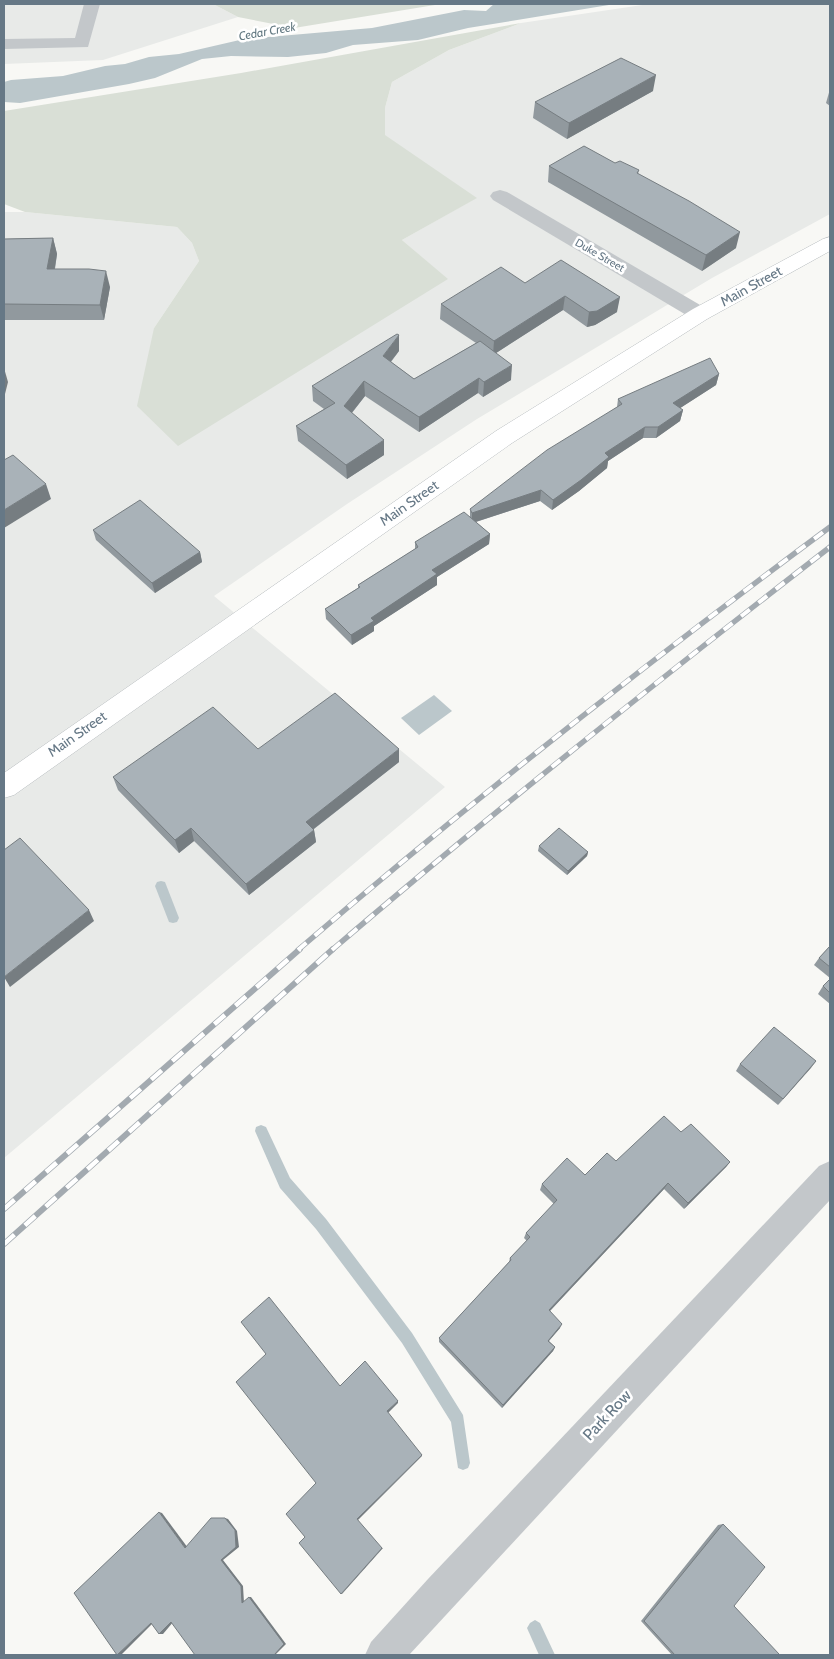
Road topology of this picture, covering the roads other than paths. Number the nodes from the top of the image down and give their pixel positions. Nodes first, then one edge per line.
1 (92, 4) edge
2 (4, 44) edge
3 (500, 196) dead end
4 (830, 243) edge
5 (700, 314) junction
6 (4, 787) edge
7 (830, 1177) edge
8 (384, 1655) edge

1 - 2 street
3 - 5 street, Duke Street
4 - 5 main road, Main Street
5 - 6 main road, Main Street
7 - 8 street, Park Row

